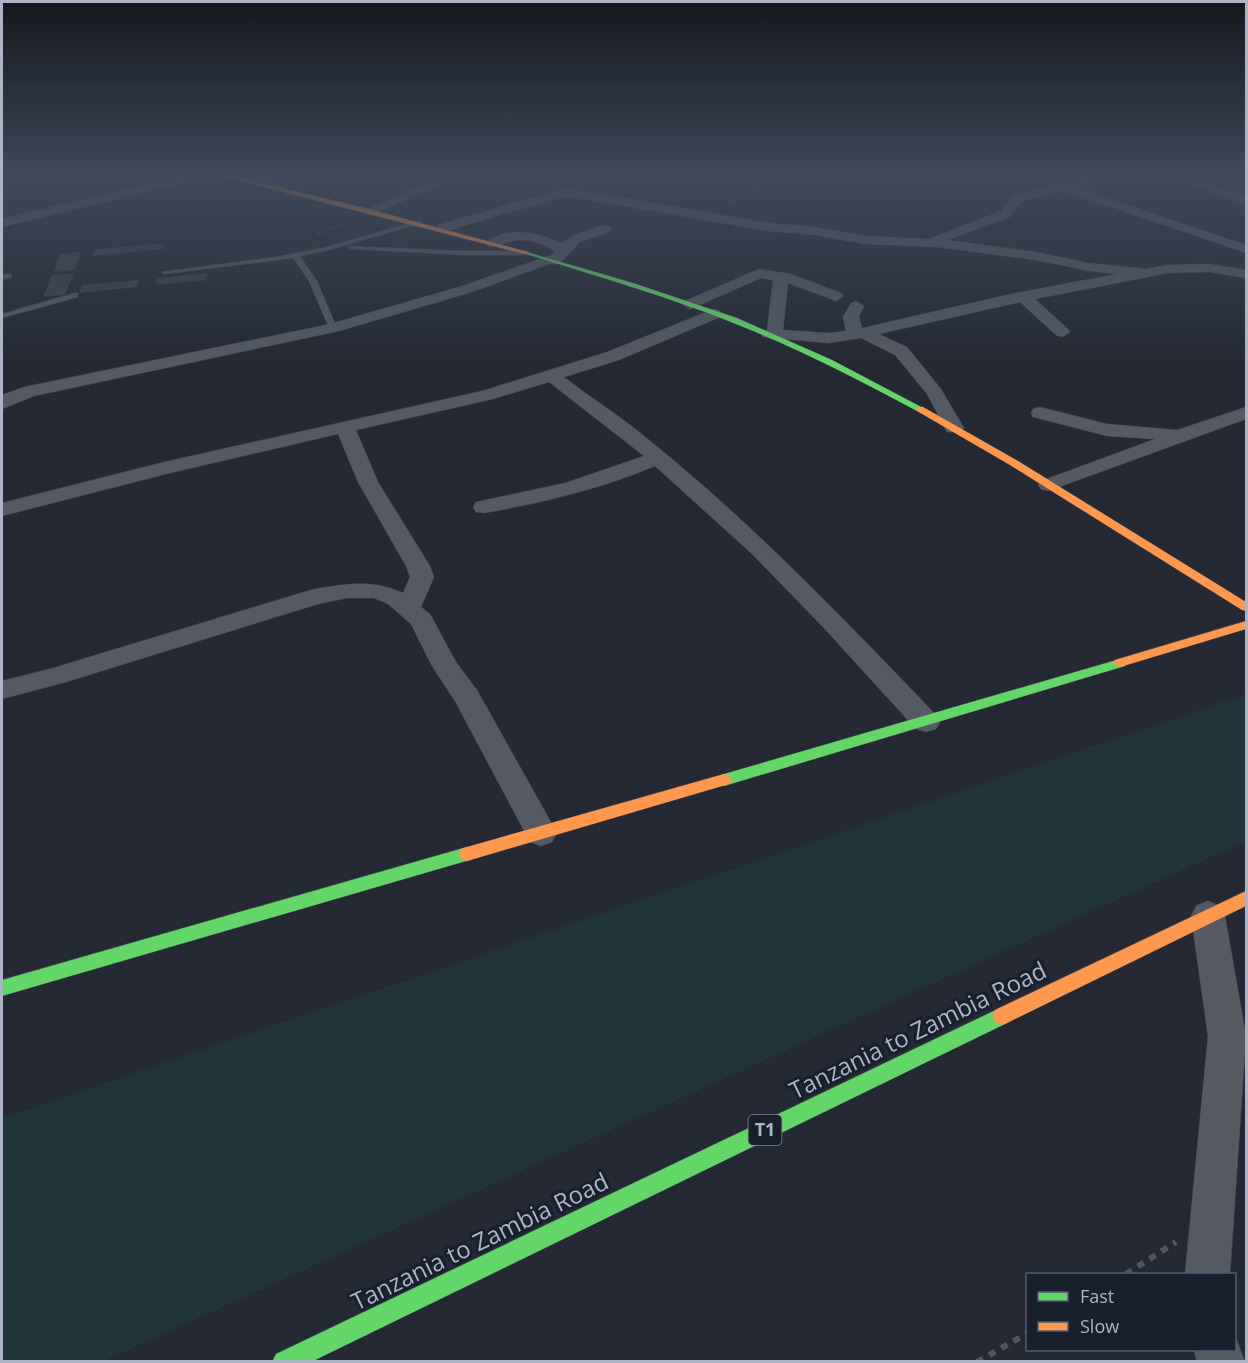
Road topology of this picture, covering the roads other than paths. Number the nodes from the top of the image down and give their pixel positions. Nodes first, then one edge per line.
1 (369, 237) edge
2 (472, 237) edge
3 (510, 237) edge
4 (534, 237) edge
5 (582, 237) edge
6 (847, 237) edge
7 (945, 237) edge
8 (1212, 237) edge
9 (1219, 239) junction
10 (493, 243) junction
11 (932, 243) junction
12 (336, 246) junction
13 (1202, 248) dead end
14 (562, 249) junction
15 (1246, 249) edge
16 (528, 253) junction
17 (1246, 254) edge
18 (295, 255) junction
19 (1185, 258) junction
20 (551, 260) junction
21 (1209, 268) junction
22 (165, 272) dead end
23 (1148, 272) junction
24 (1246, 274) edge
25 (779, 275) junction
26 (75, 295) dead end
27 (836, 296) dead end
28 (1024, 297) junction
29 (690, 304) junction
30 (40, 305) junction
31 (856, 306) dead end
32 (2, 308) edge
33 (714, 314) junction
34 (2, 316) edge
35 (333, 328) junction
36 (1062, 332) dead end
37 (773, 335) junction
38 (854, 335) junction
39 (817, 357) junction
40 (550, 374) junction
41 (25, 393) junction
42 (2, 396) edge
43 (2, 404) edge
44 (1040, 412) dead end
45 (1246, 413) edge
46 (346, 428) junction
47 (954, 428) junction
48 (1180, 434) junction
49 (657, 458) junction
50 (1048, 485) junction
51 (484, 507) dead end
52 (2, 509) edge
53 (1246, 607) edge
54 (408, 608) junction
55 (1246, 626) edge
56 (2, 690) edge
57 (926, 722) junction
58 (541, 833) junction
59 (1246, 898) edge
60 (1208, 916) junction
61 (2, 988) edge
62 (1208, 1273) edge
63 (284, 1362) edge

1 - 12 lane
2 - 10 main road
3 - 10 street
4 - 14 street
5 - 14 street
6 - 11 street
7 - 11 street
8 - 9 street
9 - 13 street
9 - 15 street
10 - 16 main road
11 - 23 street
12 - 16 lane
12 - 18 lane
14 - 20 street
16 - 20 main road
17 - 19 street
18 - 22 lane
18 - 35 lane
19 - 21 street
19 - 23 street
20 - 29 main road
20 - 35 street
21 - 23 street
21 - 24 street
23 - 28 street
25 - 27 street
25 - 29 street
25 - 37 street
26 - 30 lane
28 - 36 street
28 - 38 street
29 - 33 main road
30 - 32 lane
30 - 34 lane
31 - 38 street
33 - 37 main road
33 - 40 street
35 - 41 street
37 - 38 street
37 - 39 main road
38 - 39 street
38 - 47 street
39 - 47 main road
40 - 46 street
40 - 49 street
41 - 42 street
41 - 43 street
44 - 48 street
45 - 48 street
46 - 52 street
46 - 54 street
47 - 50 main road
48 - 50 street
49 - 51 street
49 - 57 street
50 - 53 main road
54 - 56 street
54 - 58 street
55 - 57 main road
57 - 58 main road
58 - 61 main road
59 - 60 main road, Tanzania to Zambia Road / T1
60 - 62 street
60 - 63 main road, Tanzania to Zambia Road / T1

